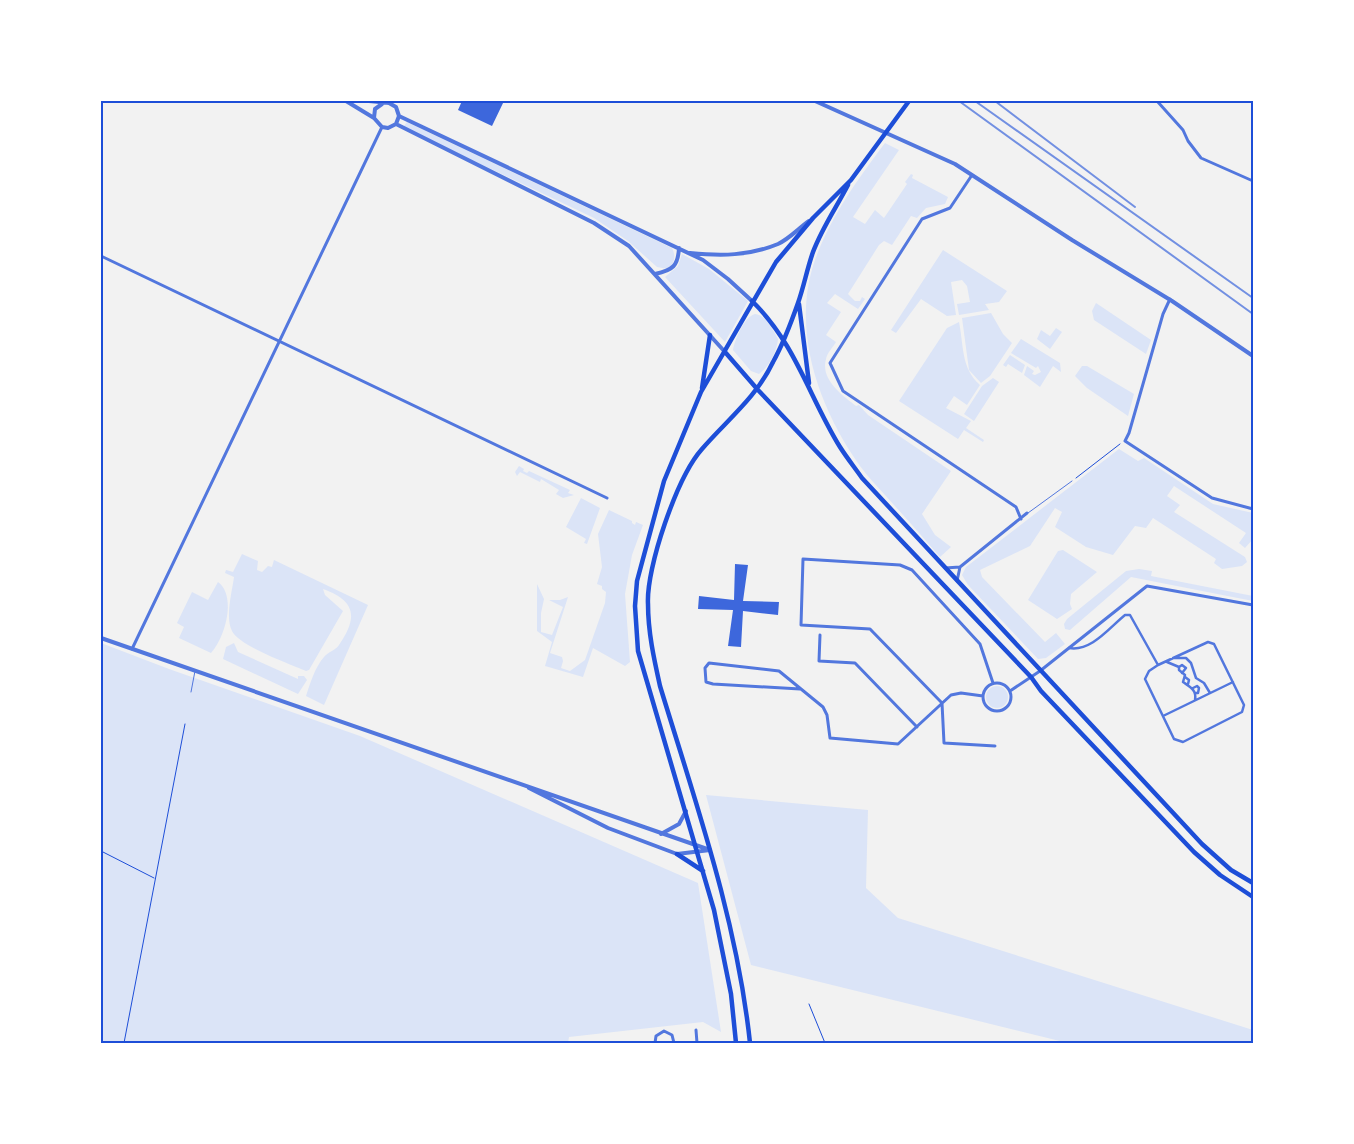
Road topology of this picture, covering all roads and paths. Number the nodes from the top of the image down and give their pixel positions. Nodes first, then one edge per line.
1 (346, 101) edge
2 (369, 101) edge
3 (815, 101) edge
4 (909, 101) edge
5 (1157, 101) edge
6 (384, 103) junction
7 (393, 103) edge
8 (399, 116) junction
9 (374, 118) junction
10 (396, 124) junction
11 (382, 127) junction
12 (972, 175) junction
13 (851, 180) junction
14 (1253, 181) edge
15 (813, 218) junction
16 (679, 248) junction
17 (687, 252) junction
18 (101, 256) edge
19 (655, 274) junction
20 (1170, 299) junction
21 (752, 301) junction
22 (799, 302) junction
23 (710, 335) junction
24 (784, 338) junction
25 (280, 341) junction
26 (725, 352) junction
27 (1251, 353) edge
28 (809, 386) junction
29 (758, 390) junction
30 (701, 392) junction
31 (1124, 440) junction
32 (1072, 481) joint
33 (607, 498) dead end
34 (1253, 509) edge
35 (1027, 513) joint
36 (1021, 518) junction
37 (960, 567) junction
38 (944, 568) junction
39 (957, 582) junction
40 (1253, 605) edge
41 (820, 635) dead end
42 (101, 638) edge
43 (1069, 648) junction
44 (132, 649) junction
45 (1172, 658) junction
46 (1166, 661) junction
47 (1158, 665) junction
48 (1178, 667) junction
49 (195, 671) junction
50 (1040, 671) junction
51 (1182, 672) junction
52 (1031, 677) junction
53 (1233, 682) junction
54 (993, 683) junction
55 (1193, 688) junction
56 (800, 689) junction
57 (1010, 691) junction
58 (191, 692) dead end
59 (1195, 693) junction
60 (1210, 693) junction
61 (983, 696) junction
62 (1195, 700) junction
63 (942, 703) junction
64 (1163, 716) junction
65 (185, 724) dead end
66 (917, 727) junction
67 (995, 746) dead end
68 (525, 786) junction
69 (686, 812) junction
70 (661, 834) junction
71 (696, 845) junction
72 (710, 850) junction
73 (101, 852) edge
74 (698, 853) junction
75 (677, 854) junction
76 (703, 871) junction
77 (154, 878) junction
78 (1253, 883) edge
79 (1253, 897) edge
80 (809, 1004) dead end
81 (696, 1030) dead end
82 (124, 1043) edge
83 (656, 1043) edge
84 (674, 1043) edge
85 (697, 1043) edge
86 (736, 1043) edge
87 (750, 1043) edge
88 (825, 1043) edge

1 - 9 street
2 - 6 street
3 - 12 street
4 - 13 main road
5 - 14 street
6 - 7 street
6 - 9 street
7 - 8 street
8 - 10 street
8 - 16 street
9 - 11 street
10 - 11 street
10 - 19 street
11 - 25 street
12 - 20 street
12 - 36 street
13 - 15 main road
13 - 22 main road
15 - 17 street
15 - 21 main road
16 - 17 street
16 - 19 street
17 - 21 street
18 - 25 street
19 - 23 street
20 - 27 street
20 - 31 street
21 - 24 main road
21 - 26 main road
22 - 24 main road
22 - 28 main road
23 - 26 street
23 - 30 main road
24 - 28 main road
24 - 29 main road
25 - 33 street
25 - 44 street
26 - 29 main road
26 - 30 main road
28 - 38 main road
29 - 52 main road
29 - 72 main road
30 - 69 main road
31 - 32 path
31 - 34 street
32 - 35 lane
35 - 36 street
36 - 37 street
37 - 38 street
37 - 39 street
38 - 39 main road
39 - 50 main road
40 - 43 street
41 - 66 street
42 - 44 street
43 - 47 street
43 - 50 street
44 - 49 street
45 - 46 street
45 - 53 street
45 - 60 street
46 - 47 street
46 - 48 street
47 - 64 street
48 - 51 street
48 - 51 street
49 - 58 lane
49 - 68 street
50 - 52 street
50 - 78 main road
51 - 55 street
52 - 57 street
52 - 79 main road
53 - 60 street
53 - 64 street
54 - 57 street
54 - 61 street
54 - 63 street
55 - 59 street
55 - 59 street
56 - 56 street
56 - 66 street
57 - 61 street
59 - 62 street
60 - 62 street
61 - 63 street
62 - 64 street
63 - 66 street
63 - 67 street
65 - 77 path
68 - 70 street
68 - 75 street
69 - 70 street
69 - 71 main road
70 - 71 street
71 - 72 street
71 - 74 main road
72 - 74 street
72 - 87 main road
73 - 77 path
74 - 75 street
74 - 76 main road
75 - 76 main road
76 - 86 main road
77 - 82 path
80 - 88 path
81 - 85 street
83 - 84 street

